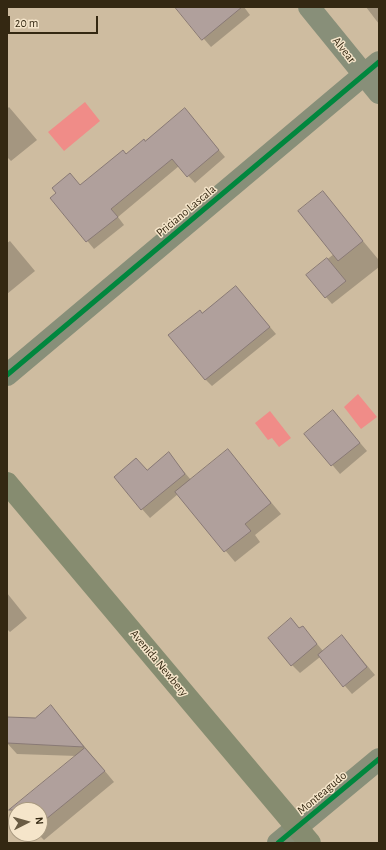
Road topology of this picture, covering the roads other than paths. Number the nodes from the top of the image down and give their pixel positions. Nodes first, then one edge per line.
1 (309, 7) edge
2 (371, 69) edge
3 (379, 93) edge
4 (7, 375) edge
5 (7, 482) edge
6 (379, 759) edge
7 (304, 835) edge
8 (278, 843) edge

1 - 2 street, Alvear
2 - 3 street, Alvear
2 - 4 street, Priciano Lascala
5 - 7 main road, Avenida Newbery
6 - 7 street, Monteagudo
7 - 8 street, Monteagudo

